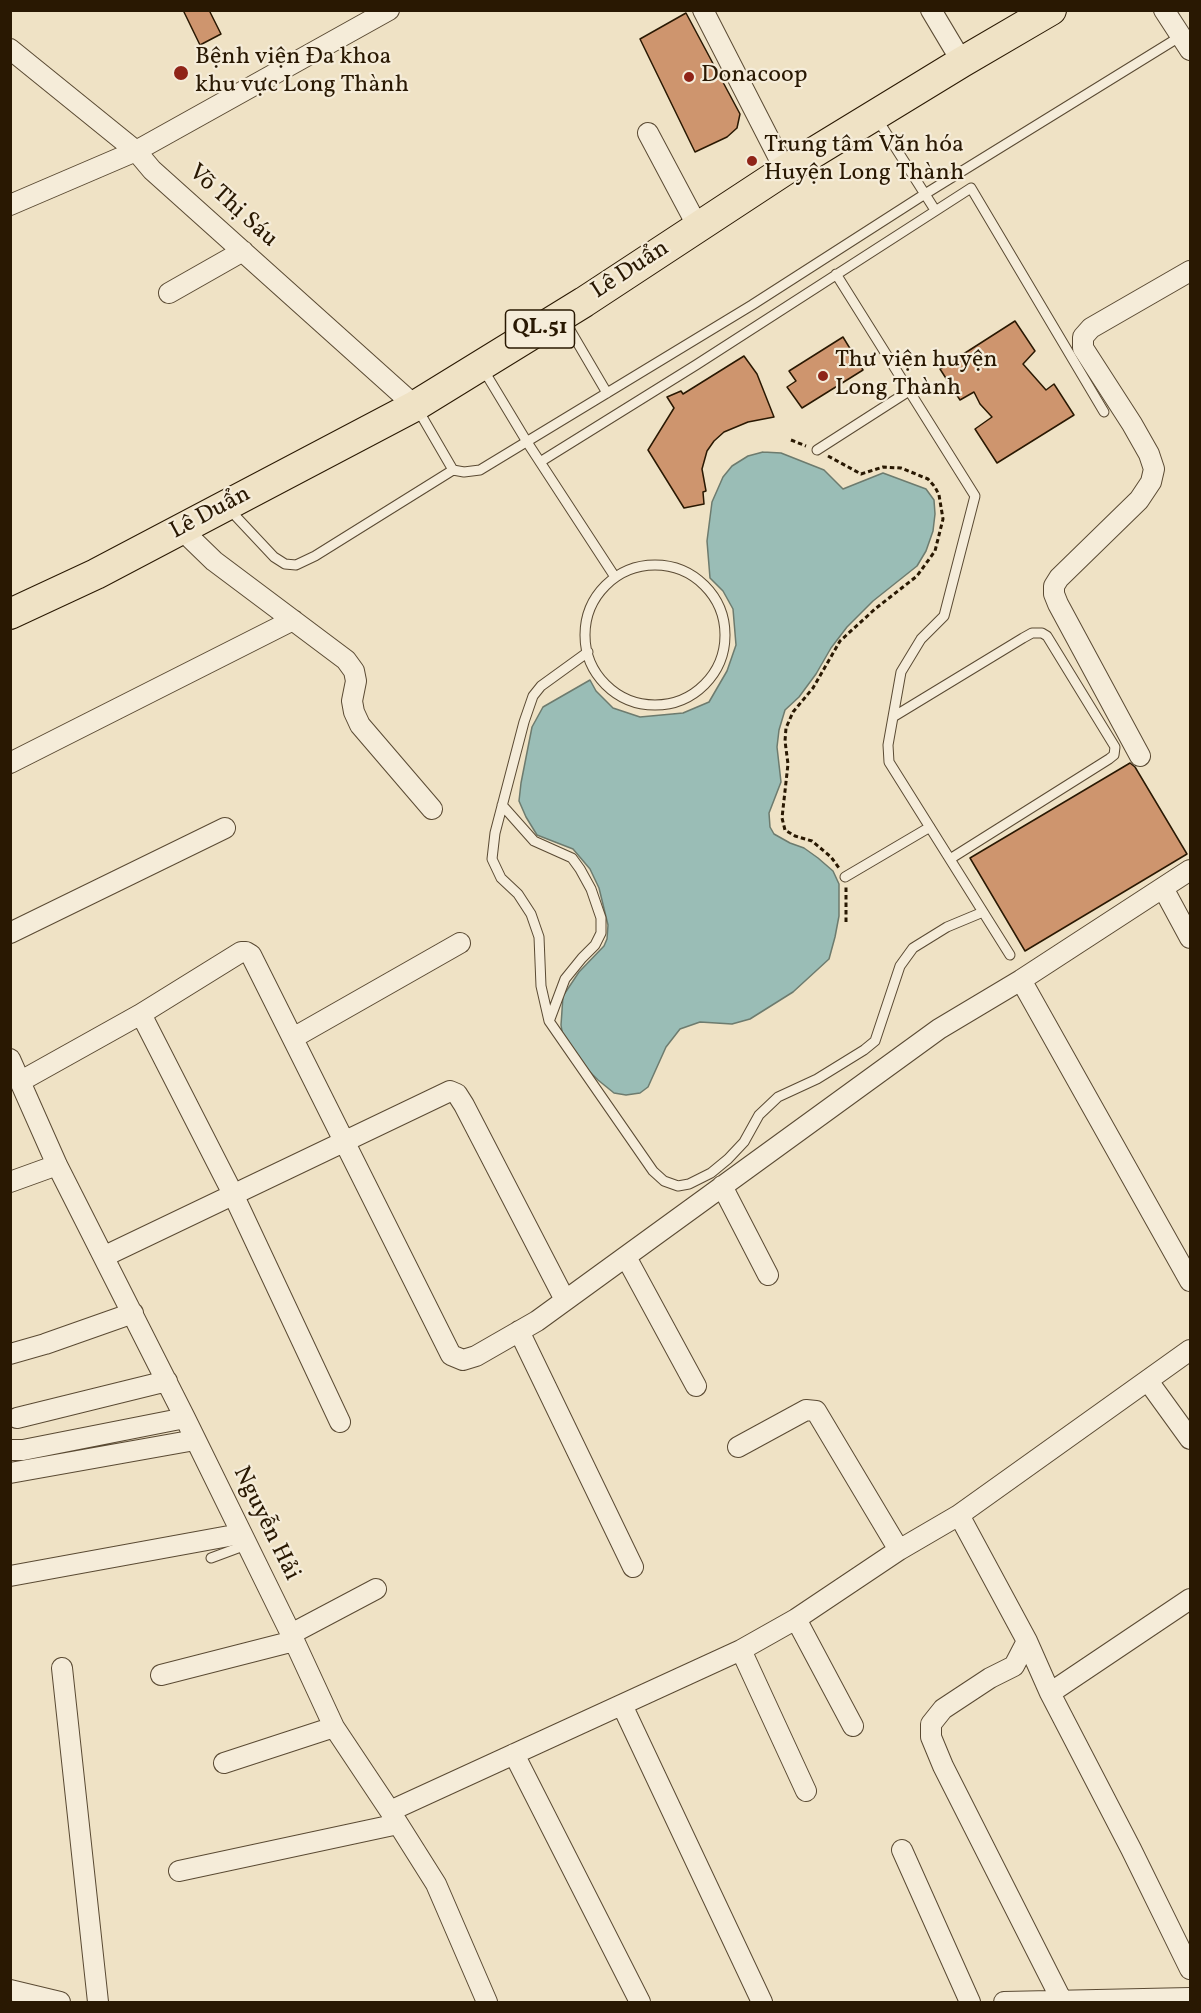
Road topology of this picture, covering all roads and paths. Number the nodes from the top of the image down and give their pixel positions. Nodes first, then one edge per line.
1 (389, 10) edge
2 (703, 10) edge
3 (931, 10) edge
4 (1051, 10) edge
5 (1164, 10) edge
6 (1186, 43) edge
7 (10, 49) edge
8 (962, 62) junction
9 (875, 115) junction
10 (648, 132) dead end
11 (136, 151) junction
12 (785, 170) junction
13 (925, 194) junction
14 (10, 205) edge
15 (935, 210) junction
16 (698, 227) junction
17 (243, 251) junction
18 (1191, 271) edge
19 (836, 274) junction
20 (169, 293) dead end
21 (752, 305) junction
22 (561, 316) junction
23 (762, 322) junction
24 (481, 366) junction
25 (909, 391) junction
26 (607, 393) junction
27 (416, 406) junction
28 (1104, 412) dead end
29 (791, 440) dead end
30 (527, 442) junction
31 (817, 450) junction
32 (540, 462) junction
33 (453, 470) junction
34 (227, 506) junction
35 (182, 530) junction
36 (615, 577) junction
37 (10, 614) edge
38 (293, 620) junction
39 (588, 652) junction
40 (893, 717) junction
41 (1140, 756) dead end
42 (10, 763) edge
43 (502, 805) junction
44 (432, 809) dead end
45 (930, 827) junction
46 (225, 828) dead end
47 (950, 859) junction
48 (1191, 870) edge
49 (845, 877) junction
50 (1163, 888) junction
51 (983, 912) junction
52 (846, 922) dead end
53 (10, 933) edge
54 (1191, 938) edge
55 (460, 943) dead end
56 (1010, 955) dead end
57 (1022, 980) junction
58 (141, 1014) junction
59 (549, 1021) junction
60 (292, 1038) junction
61 (10, 1059) edge
62 (21, 1081) junction
63 (344, 1141) junction
64 (57, 1165) junction
65 (10, 1182) edge
66 (722, 1186) junction
67 (233, 1194) junction
68 (105, 1256) junction
69 (626, 1257) junction
70 (768, 1275) dead end
71 (1191, 1281) edge
72 (565, 1300) junction
73 (133, 1313) junction
74 (519, 1331) junction
75 (1191, 1350) edge
76 (10, 1354) edge
77 (167, 1381) junction
78 (1148, 1381) junction
79 (696, 1386) dead end
80 (17, 1418) dead end
81 (185, 1418) junction
82 (340, 1422) dead end
83 (1191, 1439) edge
84 (195, 1440) junction
85 (738, 1447) dead end
86 (10, 1450) edge
87 (10, 1473) edge
88 (959, 1515) junction
89 (243, 1540) junction
90 (899, 1550) junction
91 (211, 1558) dead end
92 (633, 1567) dead end
93 (10, 1576) edge
94 (376, 1589) dead end
95 (1191, 1599) edge
96 (796, 1619) junction
97 (292, 1638) junction
98 (1027, 1641) junction
99 (741, 1650) junction
100 (62, 1668) dead end
101 (161, 1675) dead end
102 (1050, 1693) junction
103 (622, 1705) junction
104 (853, 1726) dead end
105 (334, 1727) junction
106 (514, 1754) junction
107 (224, 1763) dead end
108 (806, 1791) dead end
109 (394, 1818) junction
110 (902, 1850) dead end
111 (179, 1871) dead end
112 (1191, 1969) edge
113 (10, 1990) edge
114 (1191, 1998) edge
115 (1062, 2001) junction
116 (60, 2002) edge
117 (98, 2002) edge
118 (488, 2002) edge
119 (640, 2002) edge
120 (762, 2002) edge
121 (970, 2002) edge
122 (1004, 2002) edge

1 - 11 street
2 - 12 street
3 - 8 street
4 - 8 main road, Lê Duẩn / QL.51
5 - 6 street
6 - 13 lane
7 - 11 street, Võ Thị Sáu
8 - 9 main road, Lê Duẩn / QL.51
9 - 12 main road, Lê Duẩn / QL.51
9 - 13 lane
10 - 16 street
11 - 14 street
11 - 17 street, Võ Thị Sáu
12 - 16 main road, Lê Duẩn / QL.51
13 - 15 lane
13 - 21 lane
15 - 19 lane
15 - 28 lane
16 - 22 main road, Lê Duẩn / QL.51
17 - 20 street
17 - 27 street, Võ Thị Sáu
18 - 41 street
19 - 23 lane
19 - 25 lane
21 - 23 lane
21 - 26 lane
22 - 24 main road, Lê Duẩn / QL.51
22 - 26 lane
23 - 32 lane
24 - 27 main road, Lê Duẩn / QL.51
24 - 30 lane
25 - 31 lane
25 - 40 lane
26 - 30 lane
27 - 33 lane
27 - 34 main road, Lê Duẩn / QL.51
29 - 31 path
30 - 32 lane
30 - 33 lane
31 - 49 path
32 - 36 lane
33 - 34 lane
34 - 35 main road, Lê Duẩn / QL.51
35 - 37 main road, Lê Duẩn / QL.51
35 - 38 street
36 - 39 lane
36 - 39 lane
38 - 42 street
38 - 44 street
39 - 43 lane
40 - 45 lane
40 - 47 lane
43 - 59 lane
43 - 59 lane
45 - 47 lane
45 - 49 lane
46 - 53 street
47 - 51 lane
48 - 50 street
49 - 52 path
50 - 54 street
50 - 57 street
51 - 56 lane
51 - 59 lane
55 - 60 street
57 - 66 street
57 - 71 street
58 - 60 street
58 - 62 street
58 - 67 street
60 - 63 street
61 - 62 street, Nguyễn Hải
62 - 64 street, Nguyễn Hải
63 - 67 street
63 - 72 street
63 - 74 street
64 - 65 street
64 - 68 street, Nguyễn Hải
66 - 69 street
66 - 70 street
67 - 68 street
67 - 82 street
68 - 73 street, Nguyễn Hải
69 - 72 street
69 - 79 street
72 - 74 street
73 - 76 street
73 - 77 street, Nguyễn Hải
74 - 92 street
75 - 78 street
77 - 80 street
77 - 81 street, Nguyễn Hải
78 - 83 street
78 - 88 street
81 - 84 street, Nguyễn Hải
81 - 86 street
84 - 87 street
84 - 89 street, Nguyễn Hải
85 - 90 street
88 - 90 street
88 - 98 street
89 - 91 lane
89 - 93 street
89 - 97 street, Nguyễn Hải
90 - 96 street
94 - 97 street
95 - 102 street
96 - 99 street
96 - 104 street
97 - 101 street
97 - 105 street, Nguyễn Hải
98 - 102 street
98 - 115 street
99 - 103 street
99 - 108 street
100 - 117 street
102 - 112 street
103 - 106 street
103 - 120 street
105 - 107 street
105 - 109 street, Nguyễn Hải
106 - 109 street
106 - 119 street
109 - 111 street
109 - 118 street, Nguyễn Hải
110 - 121 street
113 - 116 street
114 - 115 street
115 - 122 street

